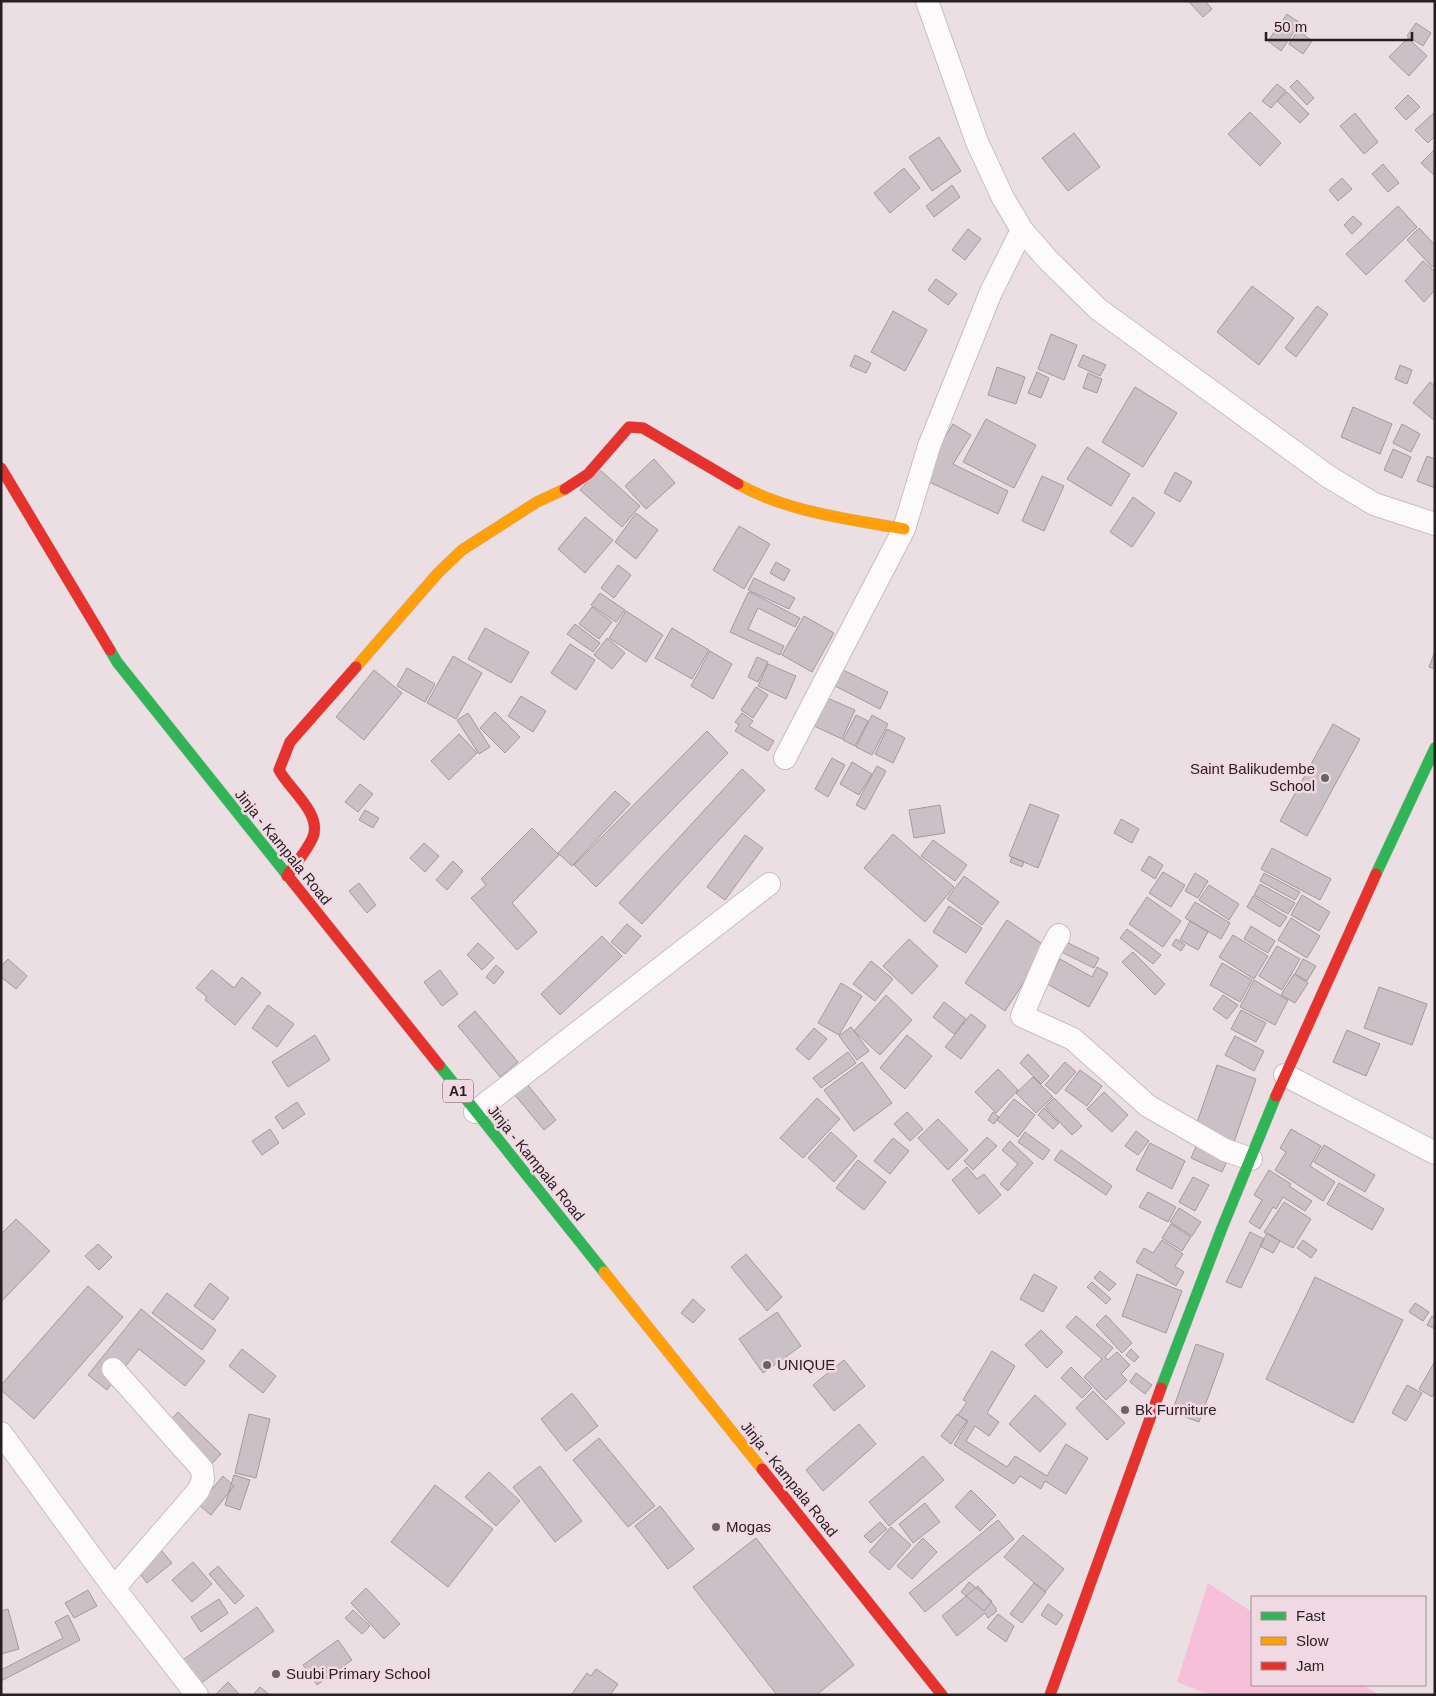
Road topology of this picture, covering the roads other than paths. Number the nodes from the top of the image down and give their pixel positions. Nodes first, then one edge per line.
1 (927, 1) edge
2 (1022, 230) junction
3 (1, 468) edge
4 (1435, 524) edge
5 (904, 529) junction
6 (1435, 748) edge
7 (785, 758) dead end
8 (287, 876) junction
9 (769, 884) dead end
10 (1059, 935) dead end
11 (1285, 1075) junction
12 (475, 1112) junction
13 (1435, 1153) edge
14 (1251, 1159) junction
15 (113, 1369) dead end
16 (1, 1432) edge
17 (114, 1588) junction
18 (197, 1695) edge
19 (942, 1695) edge
20 (1050, 1695) edge

1 - 2 street
2 - 4 street
2 - 5 street
3 - 8 main road, Jinja - Kampala Road / A1
5 - 7 street
5 - 8 main road
6 - 11 main road
8 - 12 main road, Jinja - Kampala Road / A1
9 - 12 street
10 - 14 street
11 - 13 street
11 - 14 main road
12 - 19 main road, Jinja - Kampala Road / A1
14 - 20 main road
15 - 17 street
16 - 17 street
17 - 18 street

